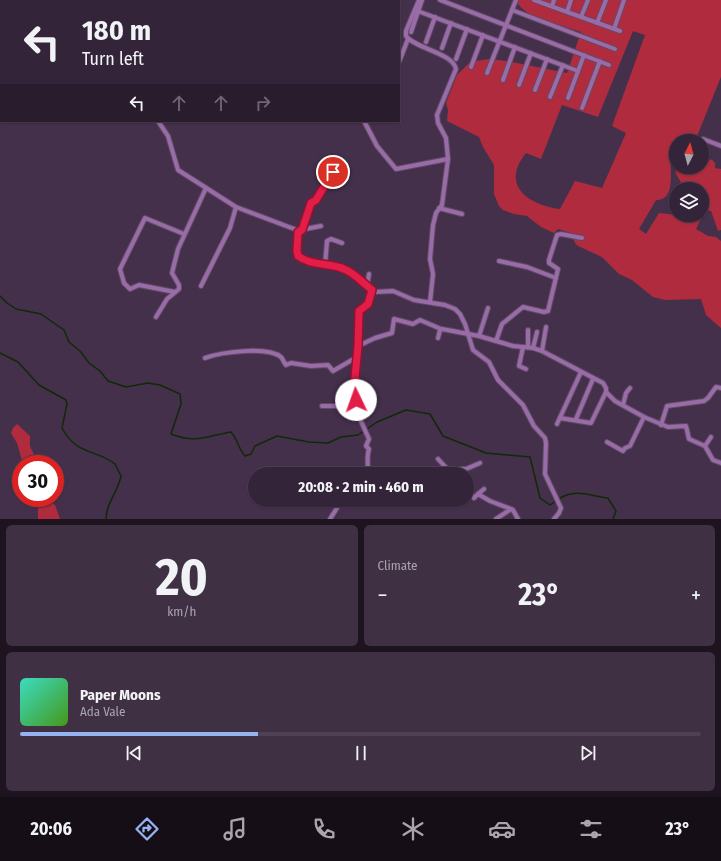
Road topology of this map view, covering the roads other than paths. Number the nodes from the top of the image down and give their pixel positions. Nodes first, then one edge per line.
1 (421, 0) edge
2 (440, 0) edge
3 (516, 0) edge
4 (534, 0) edge
5 (554, 0) edge
6 (571, 0) edge
7 (588, 0) edge
8 (606, 0) edge
9 (624, 0) edge
10 (552, 6) junction
11 (417, 10) junction
12 (512, 10) junction
13 (567, 12) junction
14 (436, 17) junction
15 (582, 17) junction
16 (451, 23) junction
17 (597, 23) junction
18 (506, 25) junction
19 (467, 29) junction
20 (614, 29) junction
21 (620, 31) dead end
22 (411, 32) dead end
23 (483, 35) junction
24 (408, 38) junction
25 (499, 41) junction
26 (426, 42) dead end
27 (516, 47) junction
28 (442, 48) dead end
29 (615, 49) dead end
30 (531, 53) junction
31 (584, 55) junction
32 (400, 59) edge
33 (547, 59) junction
34 (456, 60) dead end
35 (600, 61) junction
36 (563, 65) junction
37 (609, 65) dead end
38 (471, 67) dead end
39 (578, 71) junction
40 (487, 73) dead end
41 (503, 80) dead end
42 (519, 85) dead end
43 (535, 90) dead end
44 (550, 98) dead end
45 (568, 98) dead end
46 (582, 108) dead end
47 (159, 122) edge
48 (365, 122) edge
49 (709, 141) edge
50 (721, 146) edge
51 (448, 159) junction
52 (327, 169) dead end
53 (206, 188) junction
54 (236, 207) junction
55 (439, 208) junction
56 (462, 214) dead end
57 (321, 226) dead end
58 (300, 231) junction
59 (184, 234) junction
60 (582, 238) dead end
61 (342, 243) dead end
62 (499, 261) dead end
63 (324, 266) junction
64 (369, 274) dead end
65 (556, 278) junction
66 (201, 286) dead end
67 (367, 286) junction
68 (372, 290) junction
69 (175, 292) junction
70 (430, 302) junction
71 (488, 308) dead end
72 (156, 317) dead end
73 (546, 328) dead end
74 (441, 329) junction
75 (528, 330) dead end
76 (536, 332) dead end
77 (468, 334) junction
78 (479, 336) junction
79 (438, 338) dead end
80 (496, 341) junction
81 (358, 346) junction
82 (523, 347) junction
83 (528, 347) junction
84 (533, 348) junction
85 (542, 351) junction
86 (357, 357) junction
87 (205, 358) dead end
88 (526, 369) dead end
89 (581, 372) junction
90 (593, 379) junction
91 (630, 388) dead end
92 (721, 388) edge
93 (606, 392) junction
94 (356, 400) junction
95 (322, 406) dead end
96 (623, 406) junction
97 (644, 417) junction
98 (560, 418) junction
99 (576, 420) junction
100 (557, 424) dead end
101 (661, 425) junction
102 (711, 437) dead end
103 (607, 442) dead end
104 (705, 446) junction
105 (438, 460) dead end
106 (480, 463) dead end
107 (721, 463) edge
108 (368, 467) edge
109 (445, 467) edge
110 (471, 467) edge
111 (484, 489) dead end
112 (478, 494) junction
113 (474, 498) edge
114 (338, 507) edge
115 (511, 509) junction
116 (330, 519) edge
117 (496, 519) edge
118 (518, 519) edge
119 (554, 519) edge

1 - 11 street
2 - 18 street
3 - 12 street
4 - 10 street
5 - 10 street
6 - 13 street
7 - 15 street
8 - 17 street
9 - 20 street
10 - 13 street
11 - 14 street
11 - 22 street
11 - 24 street
12 - 18 street
12 - 29 street
13 - 15 street
14 - 16 street
14 - 26 street
15 - 17 street
16 - 19 street
16 - 28 street
17 - 20 street
18 - 25 street
18 - 31 street
19 - 23 street
19 - 34 street
20 - 21 street
23 - 25 street
23 - 38 street
24 - 32 street
24 - 51 street
25 - 27 street
25 - 40 street
27 - 30 street
27 - 41 street
30 - 33 street
30 - 42 street
31 - 35 street
31 - 39 street
33 - 36 street
33 - 43 street
35 - 37 street
35 - 46 street
36 - 39 street
36 - 44 street
39 - 45 street
47 - 53 street
48 - 51 street
49 - 50 street
51 - 55 street
52 - 58 street
53 - 54 street
53 - 59 street
54 - 58 street
54 - 66 street
55 - 56 street
55 - 70 street
57 - 58 street
58 - 63 street
59 - 69 street
59 - 69 street
60 - 65 street
61 - 63 street
62 - 65 street
63 - 67 street
64 - 67 street
65 - 80 street
67 - 68 street
68 - 70 street
68 - 81 street
69 - 72 street
70 - 77 street
71 - 78 street
73 - 85 street
74 - 77 street
74 - 79 street
74 - 81 street
75 - 83 street
76 - 84 street
77 - 78 street
77 - 119 street
78 - 80 street
80 - 82 street
81 - 86 street
82 - 83 street
82 - 88 street
83 - 84 street
84 - 85 street
85 - 89 street
86 - 87 street
86 - 94 street
89 - 90 street
89 - 98 street
90 - 93 street
90 - 99 street
91 - 96 street
92 - 101 street
93 - 96 street
93 - 99 street
94 - 95 street
94 - 108 street
96 - 97 street
97 - 101 street
97 - 103 street
98 - 99 street
98 - 100 street
101 - 104 street
102 - 104 street
104 - 107 street
105 - 109 street
106 - 110 street
111 - 112 street
112 - 113 street
112 - 115 street
114 - 116 street
115 - 117 street
115 - 118 street

